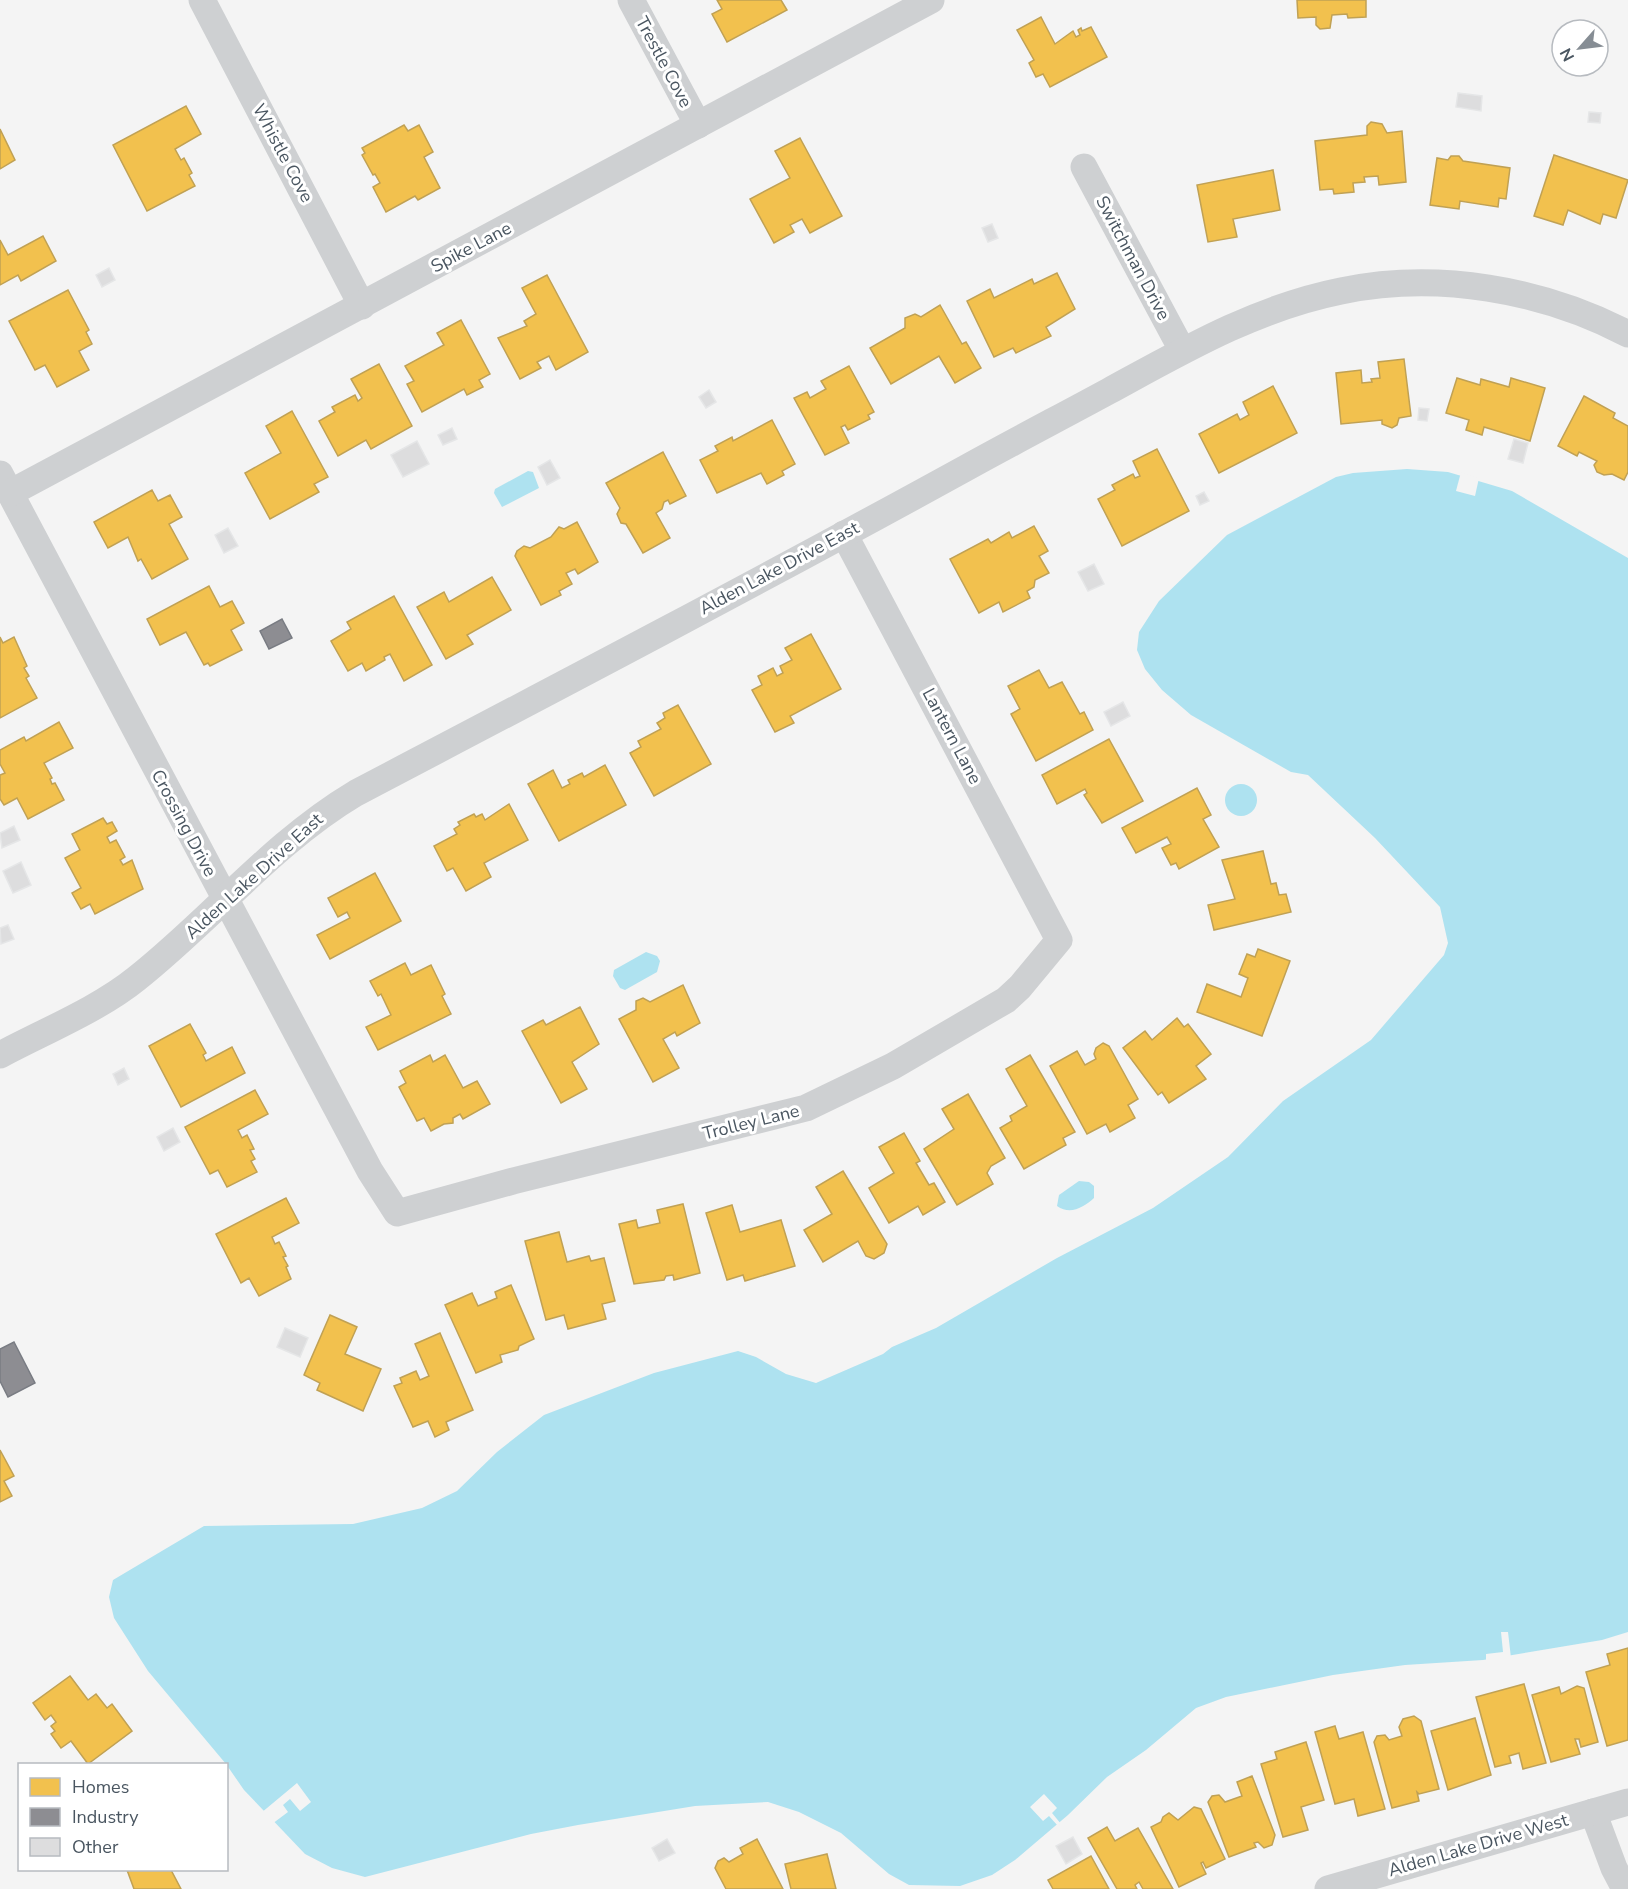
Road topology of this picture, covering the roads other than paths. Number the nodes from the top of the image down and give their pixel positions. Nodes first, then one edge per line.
1 (202, 0) edge
2 (631, 0) edge
3 (931, 0) edge
4 (698, 125) junction
5 (1084, 166) dead end
6 (362, 306) junction
7 (1628, 334) edge
8 (1182, 350) junction
9 (5, 484) edge
10 (844, 534) junction
11 (224, 898) junction
12 (1059, 940) joint
13 (0, 1055) edge
14 (397, 1213) joint
15 (1628, 1802) edge
16 (1593, 1812) junction
17 (1328, 1889) edge
18 (1625, 1889) edge

1 - 6 street, Whistle Cove
2 - 4 street, Trestle Cove
3 - 4 street, Spike Lane
4 - 6 street, Spike Lane
5 - 8 street, Switchman Drive
6 - 9 street, Spike Lane
7 - 8 street, Alden Lake Drive East
8 - 10 street, Alden Lake Drive East
9 - 11 street, Crossing Drive
10 - 11 street, Alden Lake Drive East
10 - 12 street, Lantern Lane
11 - 13 street, Alden Lake Drive East
11 - 14 street, Crossing Drive
12 - 14 street, Trolley Lane
15 - 16 street, Alden Lake Drive West
16 - 17 street, Alden Lake Drive West
16 - 18 street

